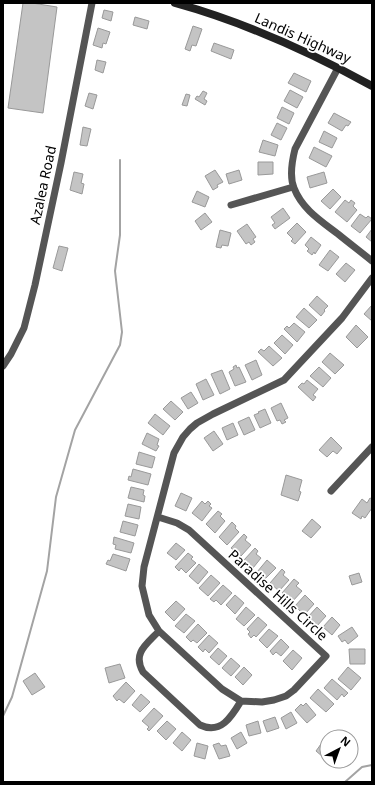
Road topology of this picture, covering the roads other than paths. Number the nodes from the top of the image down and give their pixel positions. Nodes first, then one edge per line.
1 (92, 3) edge
2 (175, 3) edge
3 (338, 68) junction
4 (372, 86) edge
5 (293, 187) junction
6 (231, 205) dead end
7 (372, 261) edge
8 (372, 278) edge
9 (3, 366) edge
10 (372, 447) edge
11 (331, 492) dead end
12 (158, 517) junction
13 (159, 631) junction
14 (241, 700) junction

1 - 9 street, Azalea Road
2 - 3 main road, Landis Highway
3 - 4 main road, Landis Highway
3 - 5 street
5 - 6 street
5 - 7 street
8 - 12 street, Paradise Hills Circle
10 - 11 street
12 - 13 street, Paradise Hills Circle
12 - 14 street, Paradise Hills Circle
13 - 14 street, Paradise Hills Circle
13 - 14 street

